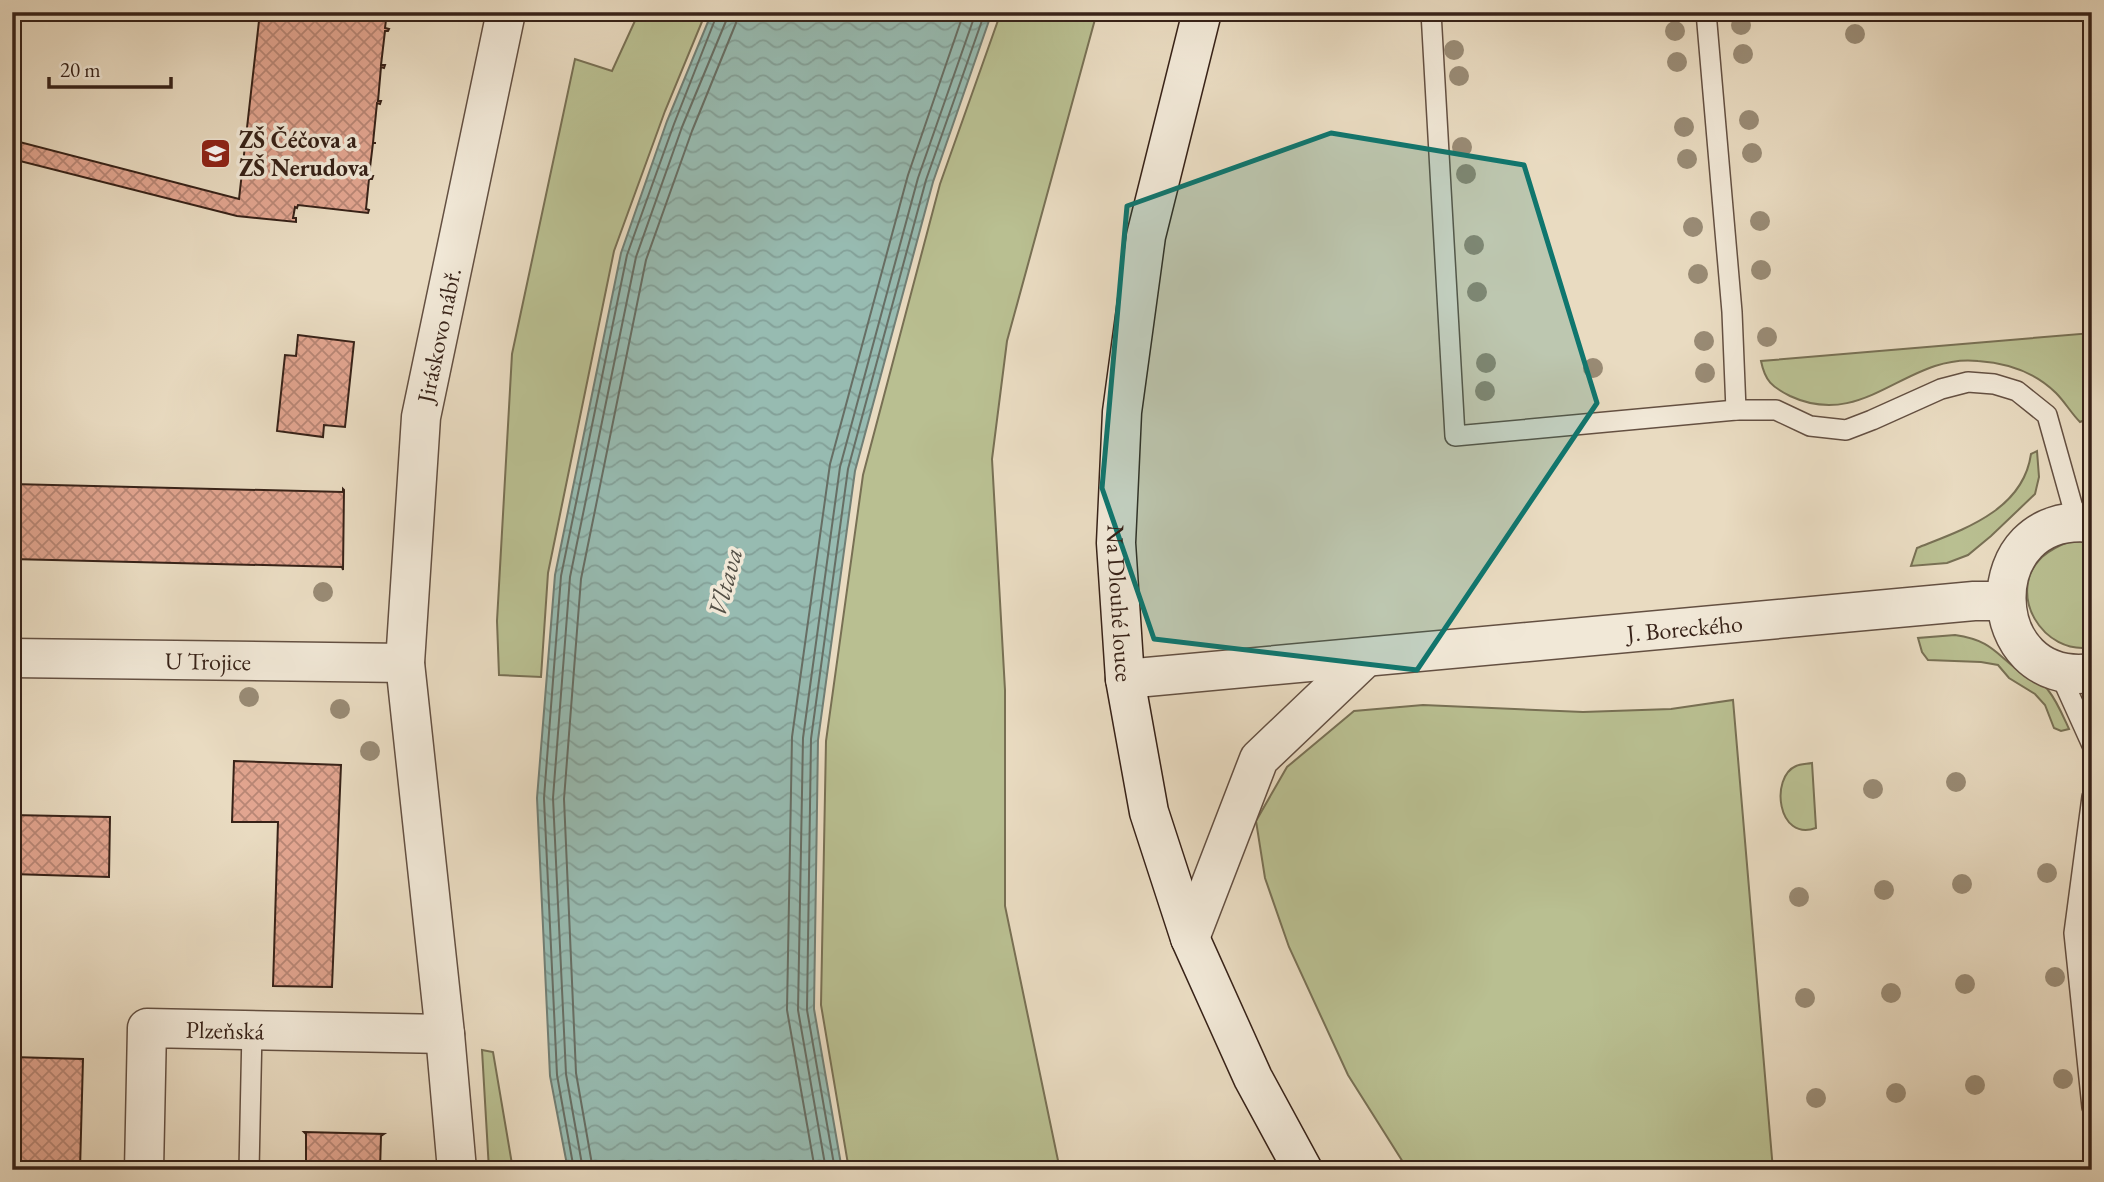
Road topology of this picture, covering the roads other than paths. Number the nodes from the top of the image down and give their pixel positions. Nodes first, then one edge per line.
1 (506, 12) edge
2 (1202, 12) edge
3 (1431, 12) edge
4 (1706, 12) edge
5 (1736, 410) junction
6 (2085, 522) edge
7 (2004, 601) junction
8 (12, 658) edge
9 (1365, 658) junction
10 (405, 663) junction
11 (2075, 673) edge
12 (1125, 679) junction
13 (2092, 745) edge
14 (2092, 797) edge
15 (1190, 939) junction
16 (252, 1030) junction
17 (445, 1034) junction
18 (2092, 1107) edge
19 (144, 1170) edge
20 (249, 1170) edge
21 (457, 1170) edge
22 (1303, 1170) edge

1 - 10 street, Jiráskovo nábř.
2 - 12 street, Na Dlouhé louce
3 - 5 lane
4 - 5 lane
5 - 6 lane
6 - 7 street
7 - 9 street, J. Boreckého
7 - 11 street
8 - 10 street, U Trojice
9 - 12 street, J. Boreckého
9 - 15 street
10 - 17 street
11 - 13 lane
12 - 15 street, Na Dlouhé louce
14 - 18 lane
15 - 22 street, Na Dlouhé louce
16 - 17 street, Plzeňská
16 - 19 street, Plzeňská
16 - 20 lane
17 - 21 street

